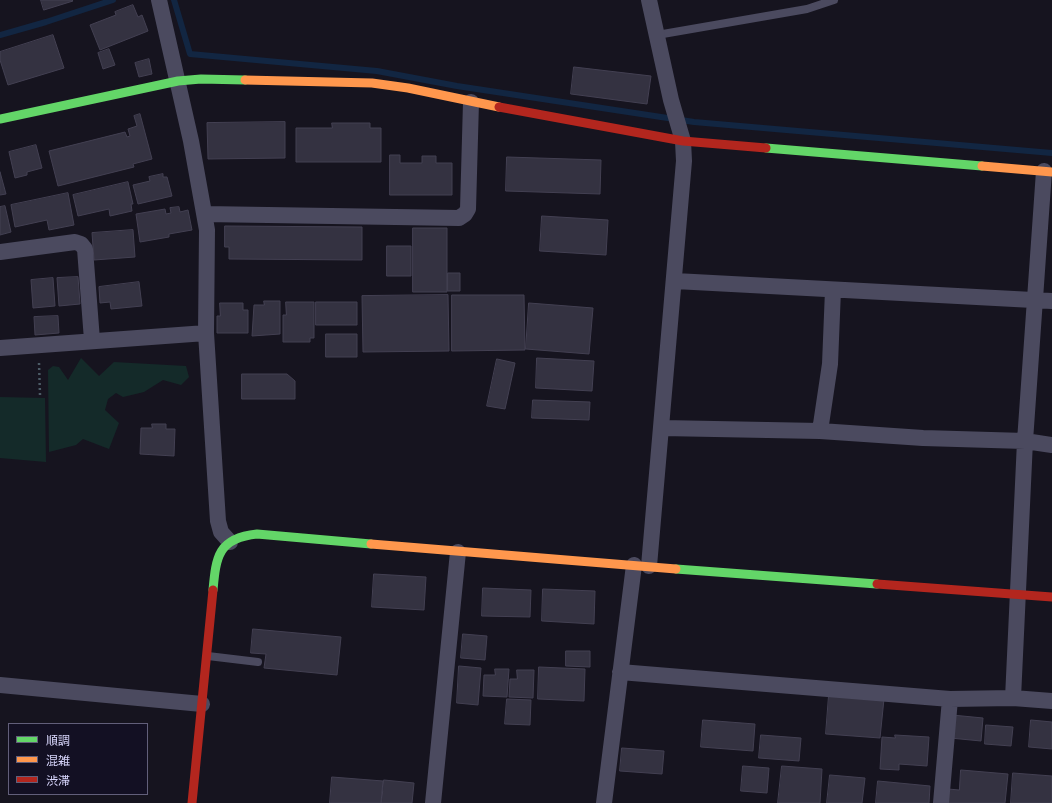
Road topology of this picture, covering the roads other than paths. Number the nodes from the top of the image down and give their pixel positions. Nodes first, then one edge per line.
1 (158, 0) edge
2 (649, 0) edge
3 (834, 0) edge
4 (657, 35) junction
5 (178, 81) junction
6 (470, 102) junction
7 (0, 119) edge
8 (683, 141) junction
9 (1048, 172) edge
10 (204, 214) junction
11 (0, 252) edge
12 (675, 282) junction
13 (833, 290) junction
14 (1035, 299) junction
15 (1052, 301) edge
16 (206, 333) junction
17 (92, 340) junction
18 (0, 348) edge
19 (662, 428) junction
20 (820, 431) junction
21 (1025, 442) junction
22 (1052, 445) edge
23 (230, 542) junction
24 (458, 552) junction
25 (641, 565) junction
26 (1019, 594) junction
27 (1052, 597) edge
28 (207, 656) junction
29 (258, 662) dead end
30 (620, 672) junction
31 (0, 685) edge
32 (1014, 698) junction
33 (950, 700) junction
34 (1052, 702) edge
35 (202, 704) junction
36 (192, 803) edge
37 (433, 803) edge
38 (604, 803) edge
39 (941, 803) edge

1 - 5 street
2 - 4 street
3 - 4 lane
4 - 8 street
5 - 6 street
5 - 7 street
5 - 10 street
6 - 8 street
6 - 10 street
8 - 9 street
8 - 12 street
9 - 14 street
10 - 16 street
11 - 17 street
12 - 13 street
12 - 19 street
13 - 14 street
13 - 20 street
14 - 15 street
14 - 21 street
16 - 17 street
16 - 23 street
17 - 18 street
19 - 20 street
19 - 25 street
20 - 21 street
21 - 22 street
21 - 26 street
23 - 24 street
23 - 28 street
24 - 25 street
24 - 37 street
25 - 26 street
25 - 30 street
26 - 27 street
26 - 32 street
28 - 29 lane
28 - 35 street
30 - 33 street
30 - 38 street
31 - 35 street
32 - 33 street
32 - 34 street
33 - 39 street
35 - 36 street

